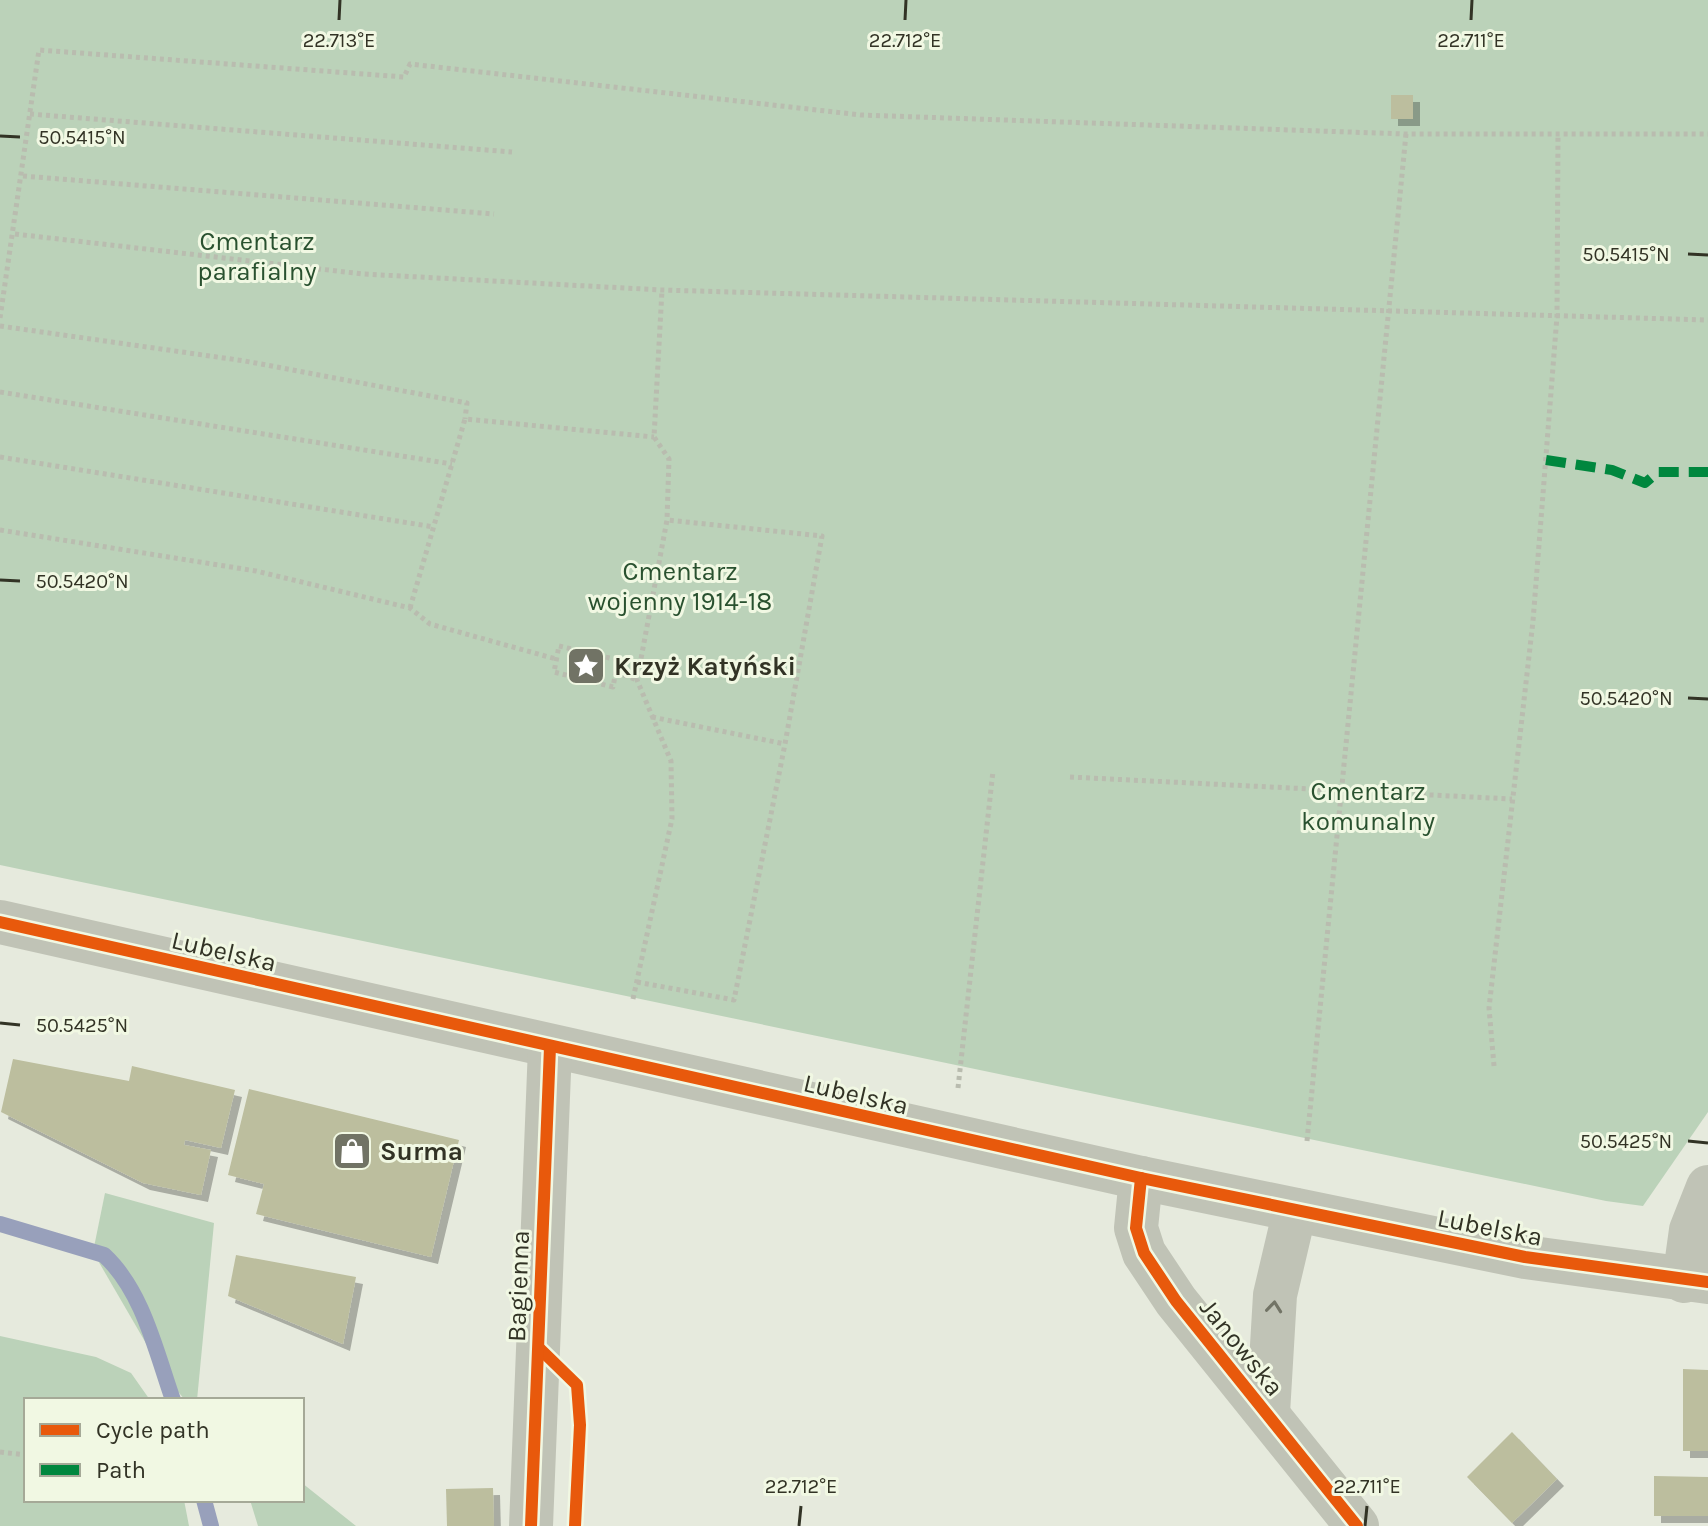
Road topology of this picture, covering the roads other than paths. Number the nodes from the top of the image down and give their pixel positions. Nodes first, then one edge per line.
1 (0, 922) edge
2 (550, 1047) junction
3 (1141, 1178) junction
4 (1708, 1187) edge
5 (1295, 1210) junction
6 (1696, 1281) edge
7 (1268, 1413) junction
8 (531, 1526) edge
9 (1357, 1526) edge

1 - 2 street, Lubelska
2 - 3 street, Lubelska
2 - 8 street, Bagienna
3 - 5 street, Lubelska
3 - 7 street, Janowska
4 - 6 street
5 - 6 street, Lubelska
7 -> 5 street, Janowska
7 - 9 street, Janowska

